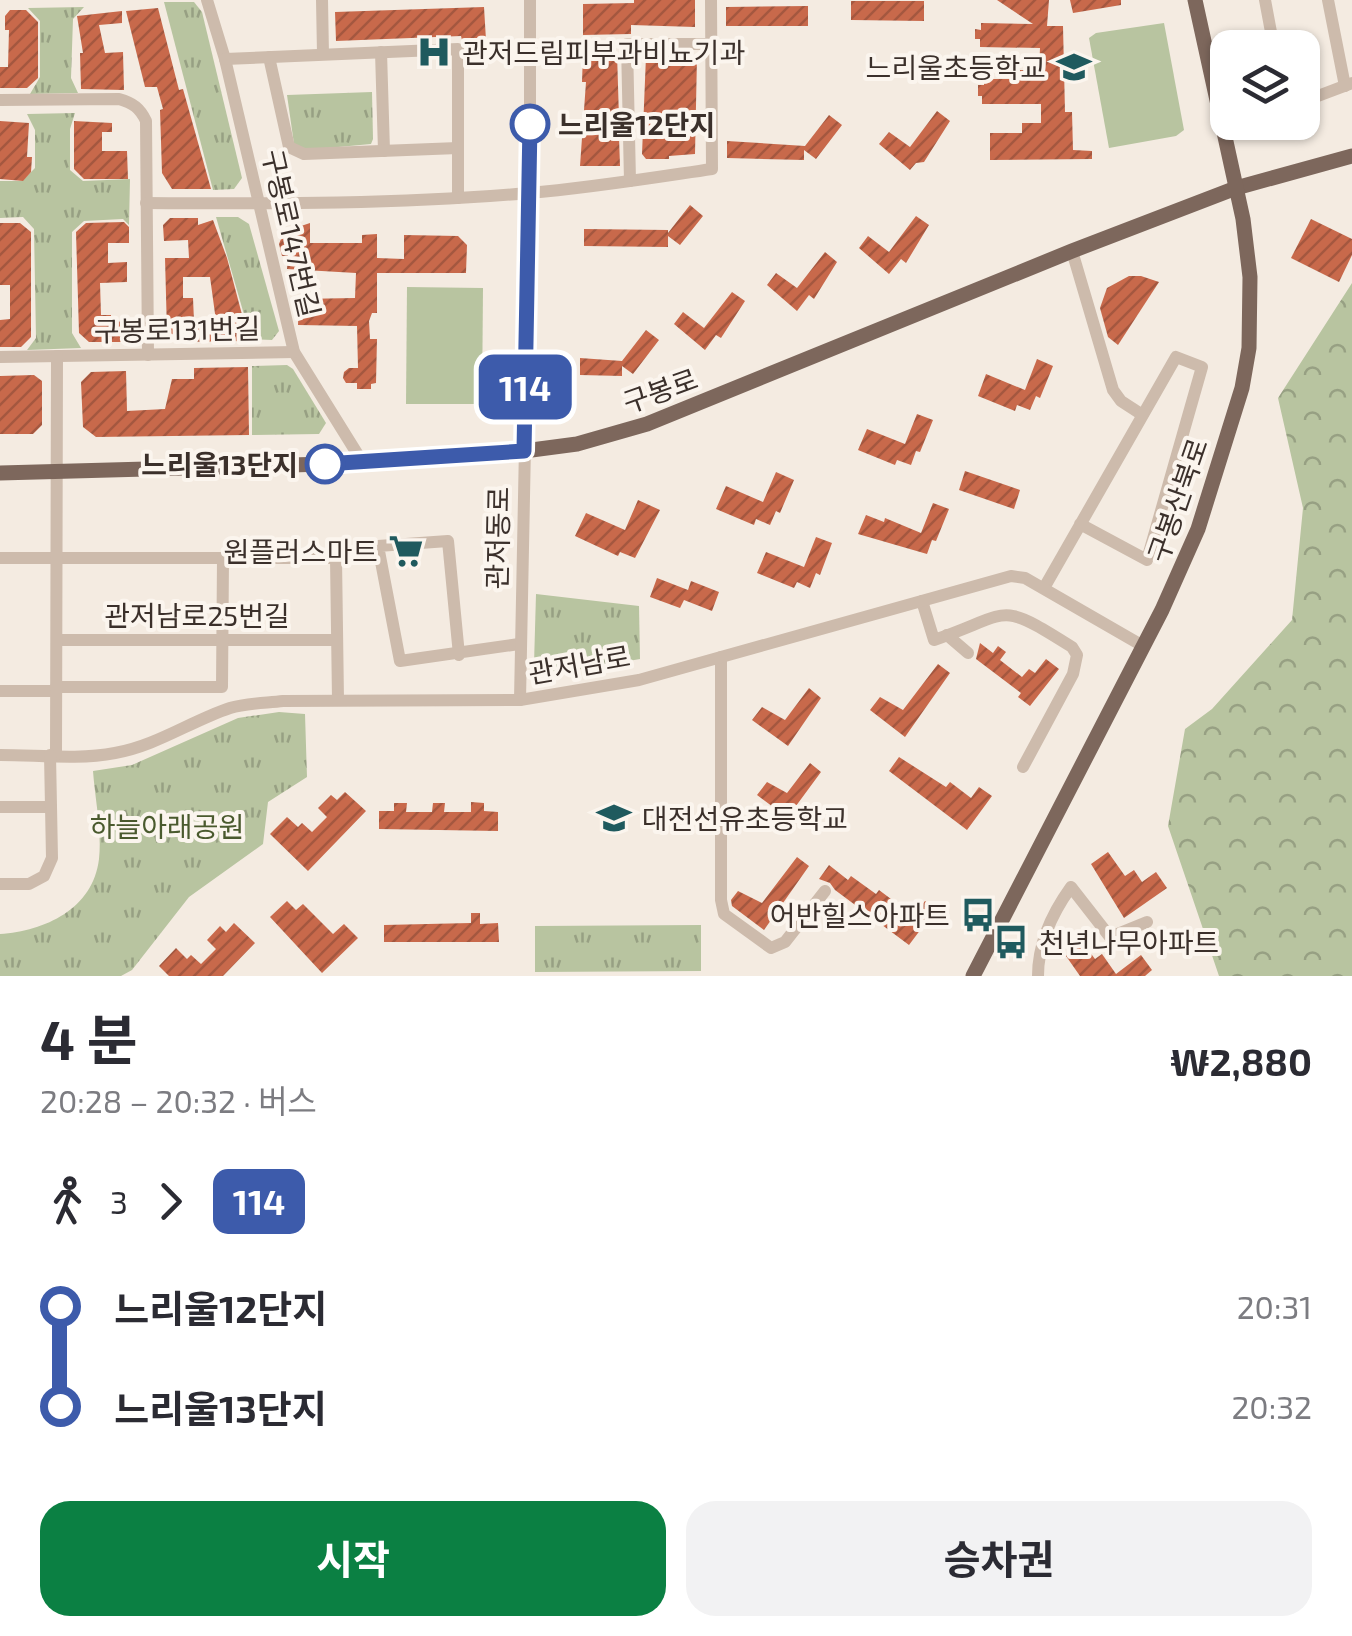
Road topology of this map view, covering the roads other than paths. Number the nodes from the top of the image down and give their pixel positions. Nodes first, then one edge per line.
1 (208, 0) edge
2 (322, 0) edge
3 (530, 0) edge
4 (712, 0) edge
5 (1195, 0) edge
6 (1265, 0) edge
7 (1328, 0) edge
8 (1271, 30) edge
9 (712, 44) junction
10 (382, 52) junction
11 (324, 54) junction
12 (270, 57) junction
13 (224, 59) junction
14 (1348, 85) edge
15 (1320, 95) edge
16 (0, 100) edge
17 (458, 148) junction
18 (384, 151) junction
19 (1352, 156) edge
20 (630, 181) junction
21 (1236, 188) junction
22 (530, 193) junction
23 (458, 198) junction
24 (146, 203) junction
25 (259, 204) junction
26 (1072, 252) junction
27 (294, 352) junction
28 (148, 354) junction
29 (57, 356) junction
30 (0, 357) edge
31 (1141, 414) junction
32 (524, 451) junction
33 (363, 463) junction
34 (58, 472) junction
35 (0, 474) edge
36 (1080, 524) junction
37 (0, 558) edge
38 (57, 558) junction
39 (222, 558) junction
40 (1044, 588) junction
41 (922, 601) junction
42 (947, 636) junction
43 (57, 640) junction
44 (222, 640) junction
45 (337, 640) junction
46 (519, 644) junction
47 (1144, 646) junction
48 (968, 653) dead end
49 (459, 654) junction
50 (721, 657) junction
51 (56, 689) junction
52 (0, 691) edge
53 (338, 700) junction
54 (520, 700) junction
55 (0, 755) edge
56 (53, 755) junction
57 (1023, 767) dead end
58 (0, 807) edge
59 (51, 807) junction
60 (0, 884) edge
61 (825, 891) dead end
62 (1147, 922) dead end
63 (977, 975) edge
64 (1038, 976) edge

1 - 13 street, 구봉로147번길
2 - 11 street
3 - 22 street, 관저동로
4 - 9 street
5 - 21 main road, 구봉산북로
6 - 8 street
7 - 14 street
9 - 20 street
9 - 20 street
10 - 11 street
10 - 17 street
10 - 18 street
11 - 12 street
12 - 13 street
12 - 18 street
13 - 25 street, 구봉로147번길
14 - 15 street
16 - 24 street
17 - 18 street
17 - 23 street
19 - 21 main road, 구봉로
20 - 22 street
21 - 26 main road, 구봉로
21 - 47 main road, 구봉산북로
22 - 23 street
22 - 32 street, 관저동로
23 - 25 street
24 - 25 street
24 - 28 street
25 - 27 street, 구봉로147번길
26 - 31 street
26 - 32 main road, 구봉로
27 - 28 street, 구봉로131번길
27 - 33 street, 구봉로147번길
28 - 29 street, 구봉로131번길
29 - 30 street
29 - 34 street, 구봉로131번길
31 - 36 street
31 - 36 street
32 - 33 main road, 구봉로
32 - 46 street, 관저동로
33 - 34 main road, 구봉로
34 - 35 main road, 구봉로
34 - 38 street
36 - 40 street
37 - 38 street, 관저남로25번길
38 - 39 street, 관저남로25번길
38 - 43 street
39 - 44 street
39 - 45 street, 관저남로25번길
40 - 41 street, 관저남로
40 - 47 street, 관저남로
41 - 42 street
41 - 50 street, 관저남로
42 - 48 street
42 - 57 street
43 - 44 street, 관저남로25번길
43 - 51 street
44 - 45 street, 관저남로25번길
44 - 51 street
45 - 53 street
46 - 49 street, 관저동로
46 - 54 street, 관저동로
47 - 63 main road, 구봉산북로
49 - 49 street, 관저동로
50 - 54 street, 관저남로
50 - 61 street
51 - 52 street
51 - 56 street
53 - 54 street, 관저남로
53 - 56 street, 관저남로
55 - 56 street, 관저남로
56 - 59 street
58 - 59 street
59 - 60 street
62 - 64 street

